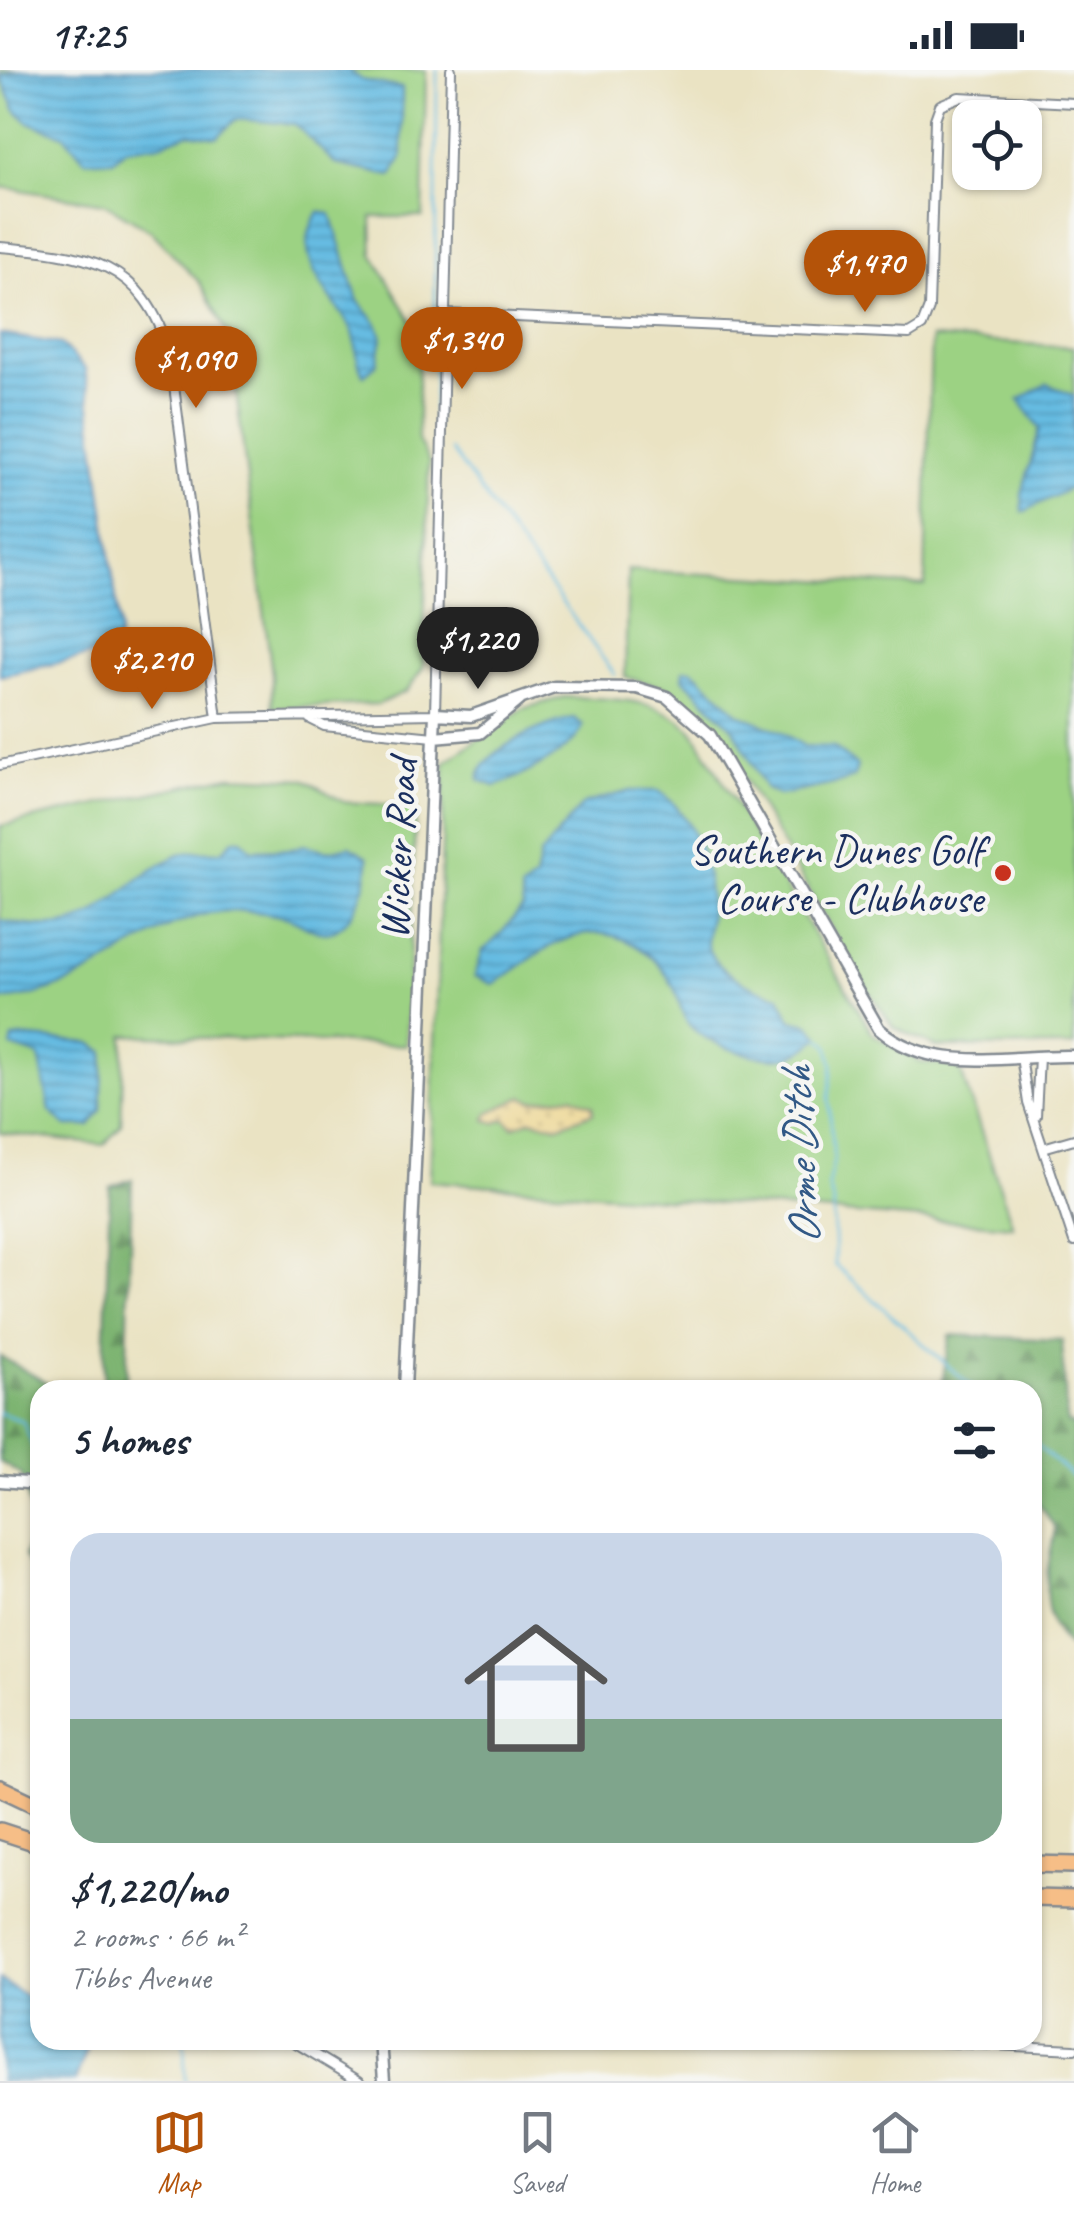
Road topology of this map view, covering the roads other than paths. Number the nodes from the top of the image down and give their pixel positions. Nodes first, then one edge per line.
1 (451, 70) edge
2 (1074, 102) edge
3 (0, 247) edge
4 (445, 314) junction
5 (524, 696) junction
6 (435, 714) junction
7 (217, 718) junction
8 (310, 719) junction
9 (434, 737) junction
10 (0, 765) edge
11 (1039, 1056) junction
12 (1074, 1056) edge
13 (1021, 1058) junction
14 (1036, 1121) junction
15 (1074, 1139) edge
16 (1043, 1148) junction
17 (1074, 1242) edge
18 (404, 1380) edge
19 (2, 1481) edge
20 (30, 1483) edge
21 (0, 1788) edge
22 (0, 1799) edge
23 (30, 1804) edge
24 (30, 1806) edge
25 (0, 1831) edge
26 (0, 1842) edge
27 (30, 1843) edge
28 (30, 1846) edge
29 (1042, 1864) edge
30 (1074, 1865) edge
31 (1042, 1898) edge
32 (1074, 1899) edge
33 (1042, 2047) edge
34 (1074, 2049) edge
35 (308, 2050) edge
36 (382, 2050) edge
37 (359, 2081) edge
38 (384, 2081) edge

1 - 4 street, Wicker Road
2 - 4 street
3 - 7 street
4 - 6 street, Wicker Road
5 - 6 street
5 - 9 street
5 - 13 street
6 - 8 street
6 - 9 street, Wicker Road
7 - 8 street
7 - 10 street
8 - 9 street
9 - 18 street, Wicker Road
11 - 12 street
11 - 13 street
11 - 14 street
13 - 14 street
14 - 16 street
15 - 16 street
16 - 17 street
19 - 20 street
21 - 23 highway
22 - 24 highway
25 - 27 highway
26 - 28 highway
29 - 30 highway
31 - 32 highway
33 - 34 street
35 - 37 street
36 - 38 street

